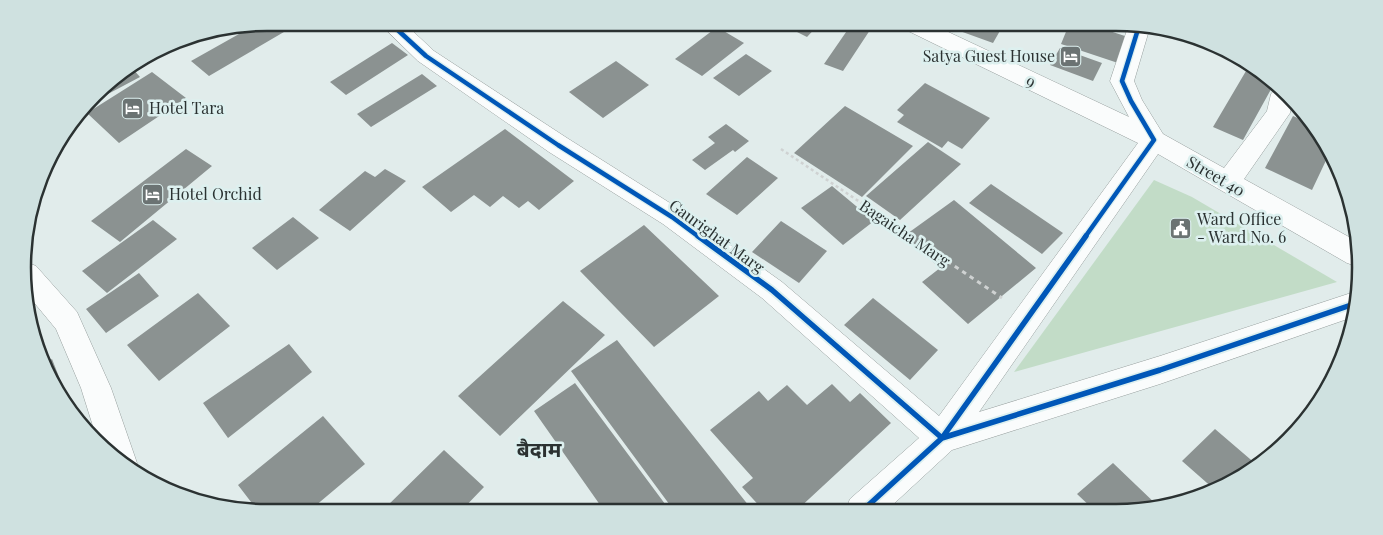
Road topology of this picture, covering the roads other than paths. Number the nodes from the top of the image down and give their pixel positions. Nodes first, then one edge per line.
1 (399, 31) edge
2 (927, 31) edge
3 (1136, 32) edge
4 (1282, 99) edge
5 (1154, 140) junction
6 (1227, 183) junction
7 (1351, 252) edge
8 (32, 281) edge
9 (1349, 306) edge
10 (942, 438) junction
11 (116, 448) edge
12 (870, 504) edge

1 - 10 street, Gaurighat Marg
2 - 5 street, 9 / 9
3 - 5 street
4 - 6 street
5 - 6 street, Street 40
5 - 10 street
6 - 7 street, Street 40
8 - 11 street
9 - 10 street
10 - 12 street

